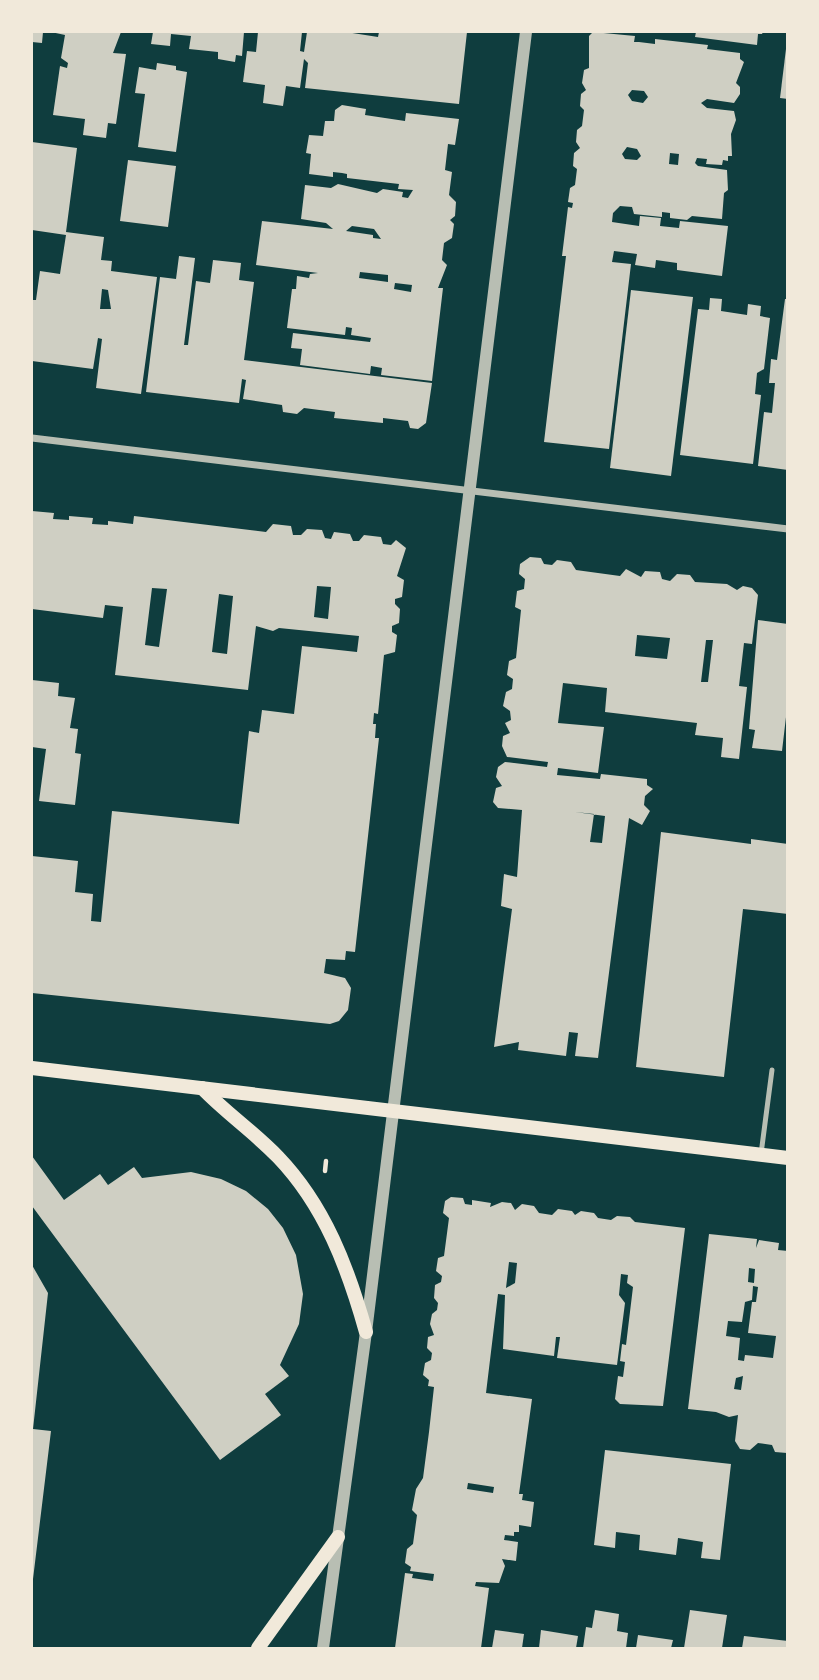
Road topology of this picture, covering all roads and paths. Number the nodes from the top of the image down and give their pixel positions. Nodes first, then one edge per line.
1 (526, 32) edge
2 (32, 438) edge
3 (470, 491) junction
4 (788, 530) edge
5 (32, 1068) edge
6 (772, 1070) dead end
7 (202, 1088) junction
8 (393, 1111) junction
9 (761, 1154) junction
10 (788, 1158) edge
11 (325, 1172) dead end
12 (336, 1174) dead end
13 (366, 1332) junction
14 (338, 1537) junction
15 (258, 1648) edge
16 (323, 1648) edge

1 - 3 street
2 - 3 street
3 - 4 street
3 - 8 street
5 - 7 main road
6 - 9 lane
7 - 8 main road
7 - 13 main road
8 - 9 main road
8 - 13 street
9 - 10 main road
11 - 12 path
13 - 14 street
14 - 15 main road
14 - 16 street

